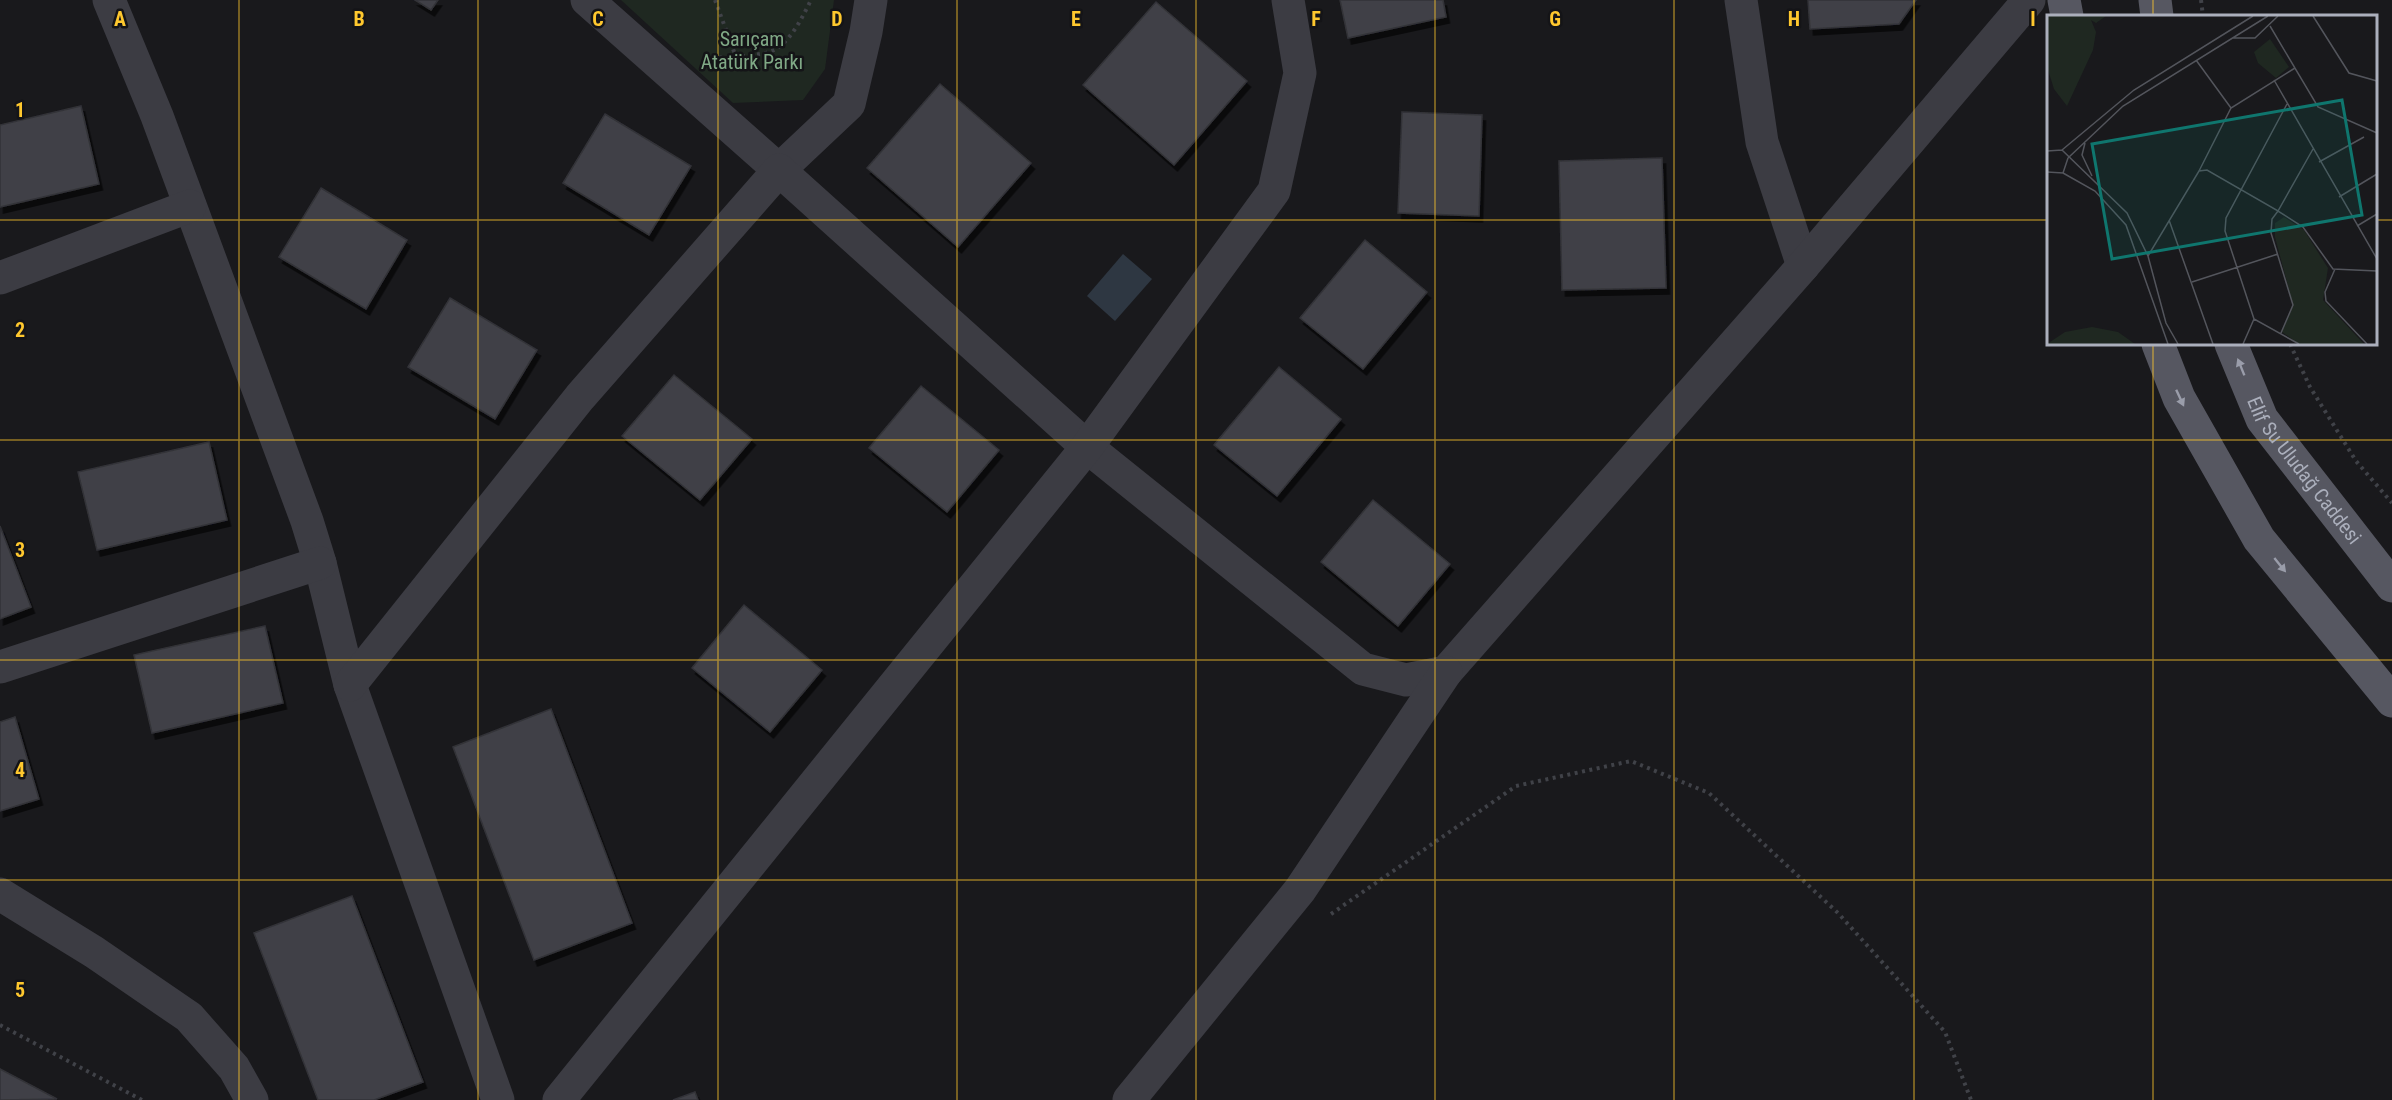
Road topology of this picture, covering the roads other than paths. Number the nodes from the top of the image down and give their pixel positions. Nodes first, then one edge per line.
1 (109, 0) edge
2 (587, 0) edge
3 (871, 0) edge
4 (1288, 0) edge
5 (1741, 0) edge
6 (2029, 0) edge
7 (2064, 0) edge
8 (2155, 0) edge
9 (2067, 15) edge
10 (2157, 15) edge
11 (778, 170) junction
12 (190, 206) junction
13 (1803, 266) junction
14 (0, 278) edge
15 (2158, 345) edge
16 (2231, 345) edge
17 (1087, 447) junction
18 (320, 563) junction
19 (2392, 586) edge
20 (0, 667) edge
21 (1446, 672) junction
22 (350, 685) junction
23 (2392, 701) edge
24 (0, 894) edge
25 (252, 1100) edge
26 (498, 1100) edge
27 (559, 1100) edge
28 (1129, 1100) edge

1 - 12 street
2 - 11 street
3 - 11 street
4 - 17 street
5 - 13 street
6 - 13 street
7 - 9 main road
8 - 10 main road
11 - 17 street
11 - 22 street
12 - 14 street
12 - 18 street
13 - 21 street
15 -> 23 main road
19 -> 16 main road, Elif Su Uludağ Caddesi
17 - 21 street
17 - 27 street
18 - 20 street
18 - 22 street
21 - 28 street
22 - 26 street
24 - 25 street

